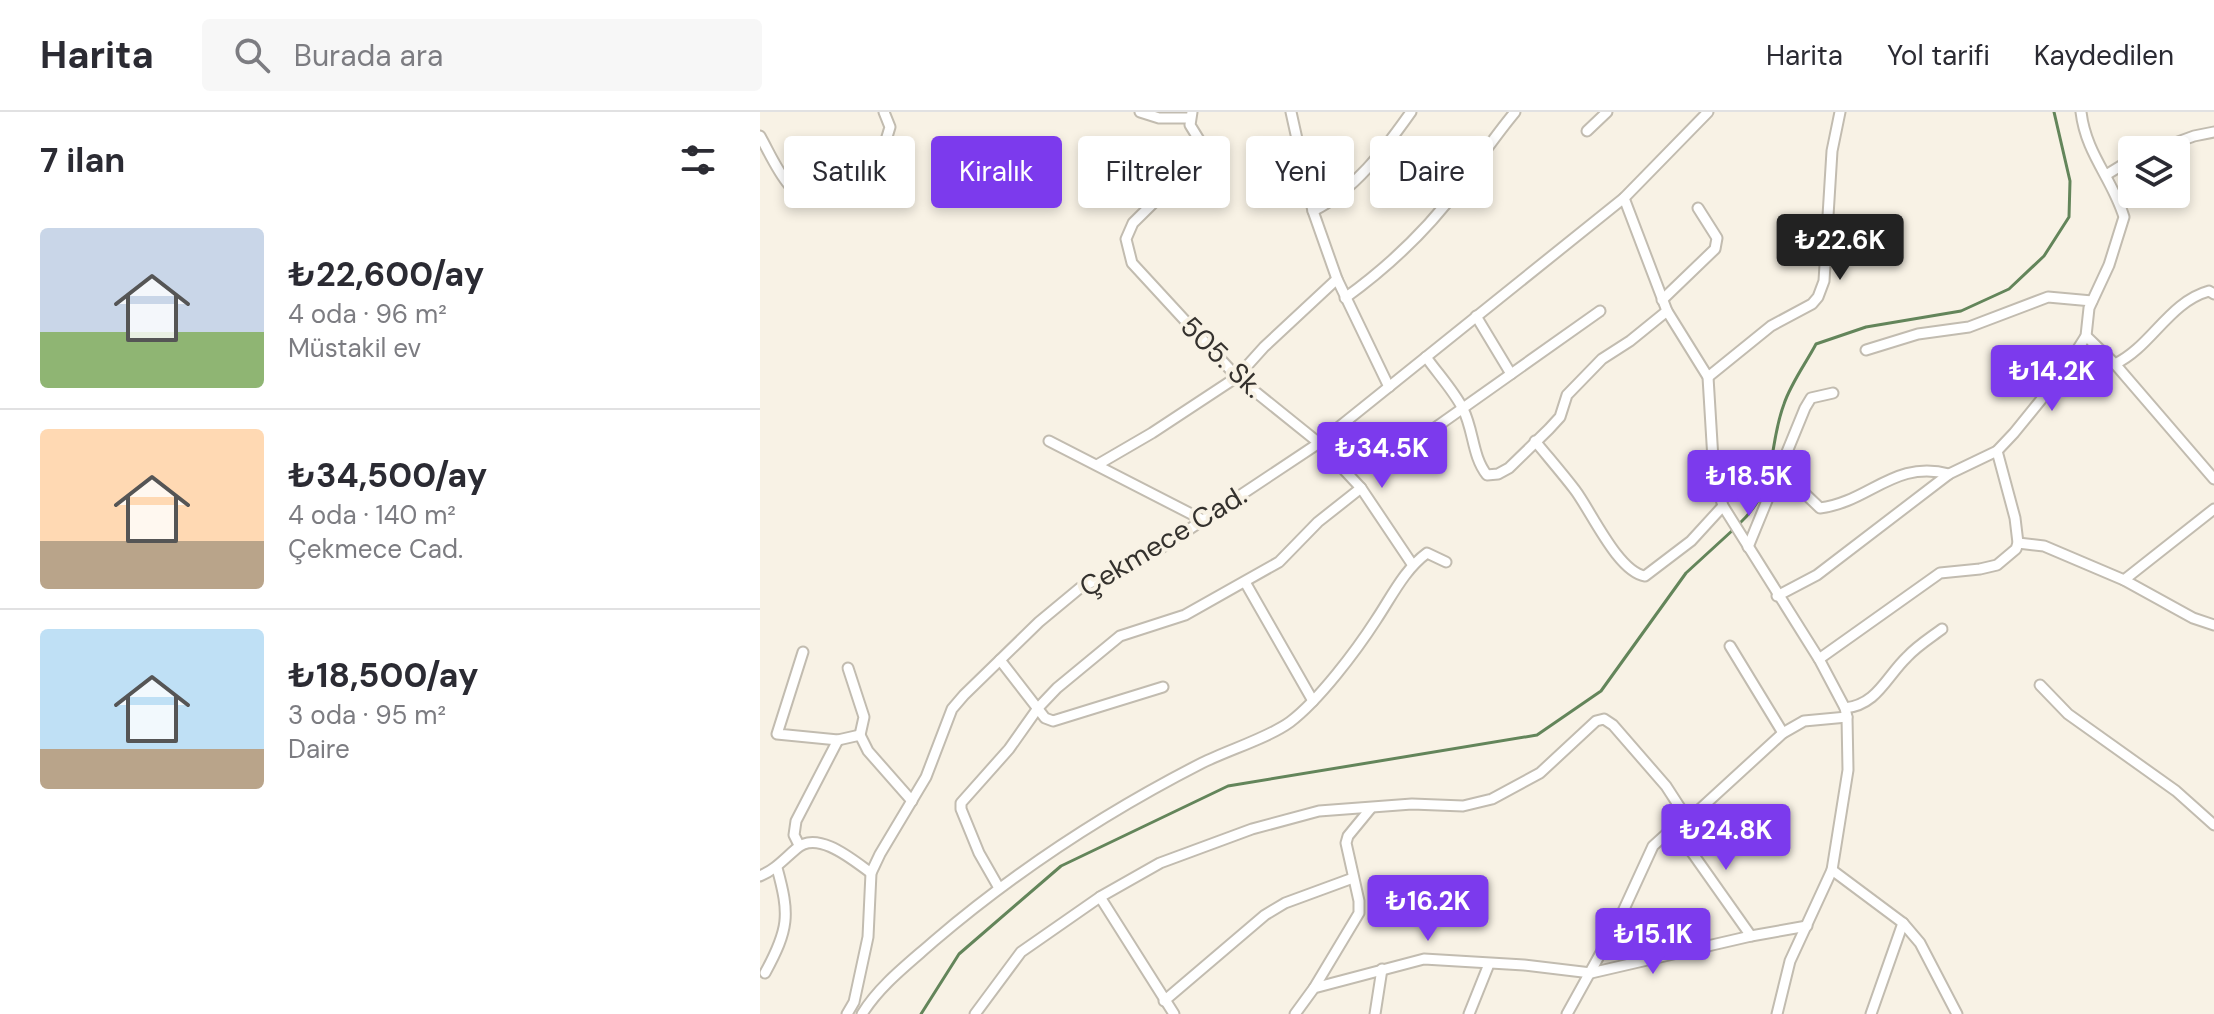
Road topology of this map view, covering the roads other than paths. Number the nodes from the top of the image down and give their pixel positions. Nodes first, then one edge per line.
1 (884, 112) edge
2 (1140, 112) edge
3 (1291, 112) edge
4 (1411, 112) edge
5 (1515, 112) edge
6 (1607, 112) edge
7 (1840, 112) edge
8 (2081, 112) edge
9 (1702, 114) edge
10 (1191, 115) edge
11 (1587, 131) dead end
12 (2214, 132) edge
13 (760, 136) edge
14 (2190, 137) edge
15 (2118, 168) edge
16 (2106, 175) junction
17 (1624, 198) junction
18 (1698, 208) dead end
19 (1313, 211) junction
20 (1337, 279) junction
21 (2214, 294) edge
22 (1345, 298) junction
23 (1662, 300) junction
24 (2092, 301) junction
25 (1600, 311) dead end
26 (1667, 311) junction
27 (1476, 316) junction
28 (2086, 336) junction
29 (1866, 350) dead end
30 (1426, 357) junction
31 (2115, 364) junction
32 (1511, 374) junction
33 (1237, 377) junction
34 (1708, 377) junction
35 (1389, 387) junction
36 (1833, 393) dead end
37 (1463, 408) junction
38 (1049, 441) dead end
39 (1535, 441) junction
40 (1415, 442) dead end
41 (1319, 443) junction
42 (1997, 451) junction
43 (1097, 465) junction
44 (1949, 474) junction
45 (1779, 477) junction
46 (2214, 479) edge
47 (1361, 488) junction
48 (1723, 506) junction
49 (2214, 509) edge
50 (1203, 520) junction
51 (2018, 543) junction
52 (1748, 547) junction
53 (1446, 562) dead end
54 (1412, 564) junction
55 (2124, 580) junction
56 (1245, 582) junction
57 (1777, 596) junction
58 (2214, 625) edge
59 (1942, 629) dead end
60 (1730, 646) dead end
61 (803, 652) dead end
62 (1819, 659) junction
63 (1000, 660) junction
64 (848, 668) dead end
65 (2040, 685) dead end
66 (1163, 687) dead end
67 (1313, 701) junction
68 (1038, 708) junction
69 (1846, 712) junction
70 (1783, 733) junction
71 (860, 735) junction
72 (838, 740) junction
73 (912, 801) junction
74 (1371, 808) junction
75 (1688, 820) junction
76 (2214, 825) edge
77 (1674, 827) junction
78 (799, 845) junction
79 (777, 868) junction
80 (1832, 870) junction
81 (871, 873) junction
82 (760, 876) edge
83 (1353, 878) junction
84 (999, 888) junction
85 (1100, 897) junction
86 (1903, 923) junction
87 (1807, 926) junction
88 (1751, 936) junction
89 (1489, 964) junction
90 (1382, 969) junction
91 (765, 973) dead end
92 (1591, 973) junction
93 (1314, 988) junction
94 (1164, 1001) junction
95 (847, 1014) edge
96 (862, 1014) edge
97 (975, 1014) edge
98 (1174, 1014) edge
99 (1295, 1014) edge
100 (1375, 1014) edge
101 (1469, 1014) edge
102 (1567, 1014) edge
103 (1777, 1014) edge
104 (1871, 1014) edge
105 (1957, 1014) edge

1 - 13 street
2 - 10 street
3 - 19 street
4 - 19 street
5 - 22 street
6 - 11 street
7 - 34 street
8 - 16 street
9 - 17 street, Çekmece Cad.
10 - 33 street, 505. Sk.
12 - 14 street
15 - 16 street
16 - 24 street
17 - 23 street
17 - 27 street, Çekmece Cad.
18 - 23 street
19 - 20 street
20 - 22 street
20 - 33 street
21 - 31 street
22 - 35 street
23 - 26 street
24 - 28 street
24 - 29 street
25 - 32 street
26 - 34 street
26 - 39 street
27 - 30 street, Çekmece Cad.
27 - 32 street
28 - 31 street
28 - 42 street
30 - 35 street, Çekmece Cad.
30 - 37 street
31 - 46 street
32 - 37 street
33 - 41 street, 505. Sk.
33 - 43 street
34 - 48 street
35 - 41 street, Çekmece Cad.
36 - 45 street
37 - 39 street
37 - 40 street
38 - 43 street
39 - 48 street
41 - 47 street, 505. Sk.
41 - 50 street, Çekmece Cad.
42 - 44 street
42 - 51 street
43 - 50 street
44 - 45 street
44 - 57 street
45 - 52 street
47 - 54 street, 505. Sk.
47 - 56 street
48 - 52 street
49 - 55 street
50 - 63 street, Çekmece Cad.
51 - 55 street
51 - 62 street
52 - 57 street
53 - 54 street
54 - 67 street
55 - 58 street
56 - 67 street
56 - 68 street
57 - 62 street
59 - 69 street
60 - 70 street
61 - 72 street
62 - 69 street
63 - 68 street
63 - 73 street, Çekmece Cad.
64 - 71 street
65 - 76 street
66 - 68 street
67 - 84 street
68 - 84 street
69 - 70 street
69 - 80 street
70 - 75 street
71 - 72 street
71 - 73 street
72 - 78 street
73 - 81 street, Çekmece Cad.
74 - 75 street
74 - 83 street
74 - 85 street
75 - 77 street
77 - 88 street
77 - 92 street
78 - 79 street
78 - 81 street
79 - 82 street
79 - 91 street
80 - 86 street
80 - 87 street
81 - 95 street, Çekmece Cad.
83 - 93 street
83 - 94 street
84 - 96 street
85 - 94 street
85 - 97 street
86 - 104 street
86 - 105 street
87 - 88 street
87 - 103 street
88 - 92 street
89 - 90 street
89 - 92 street
89 - 101 street
90 - 93 street
90 - 100 street
92 - 102 street
93 - 99 street
94 - 98 street

